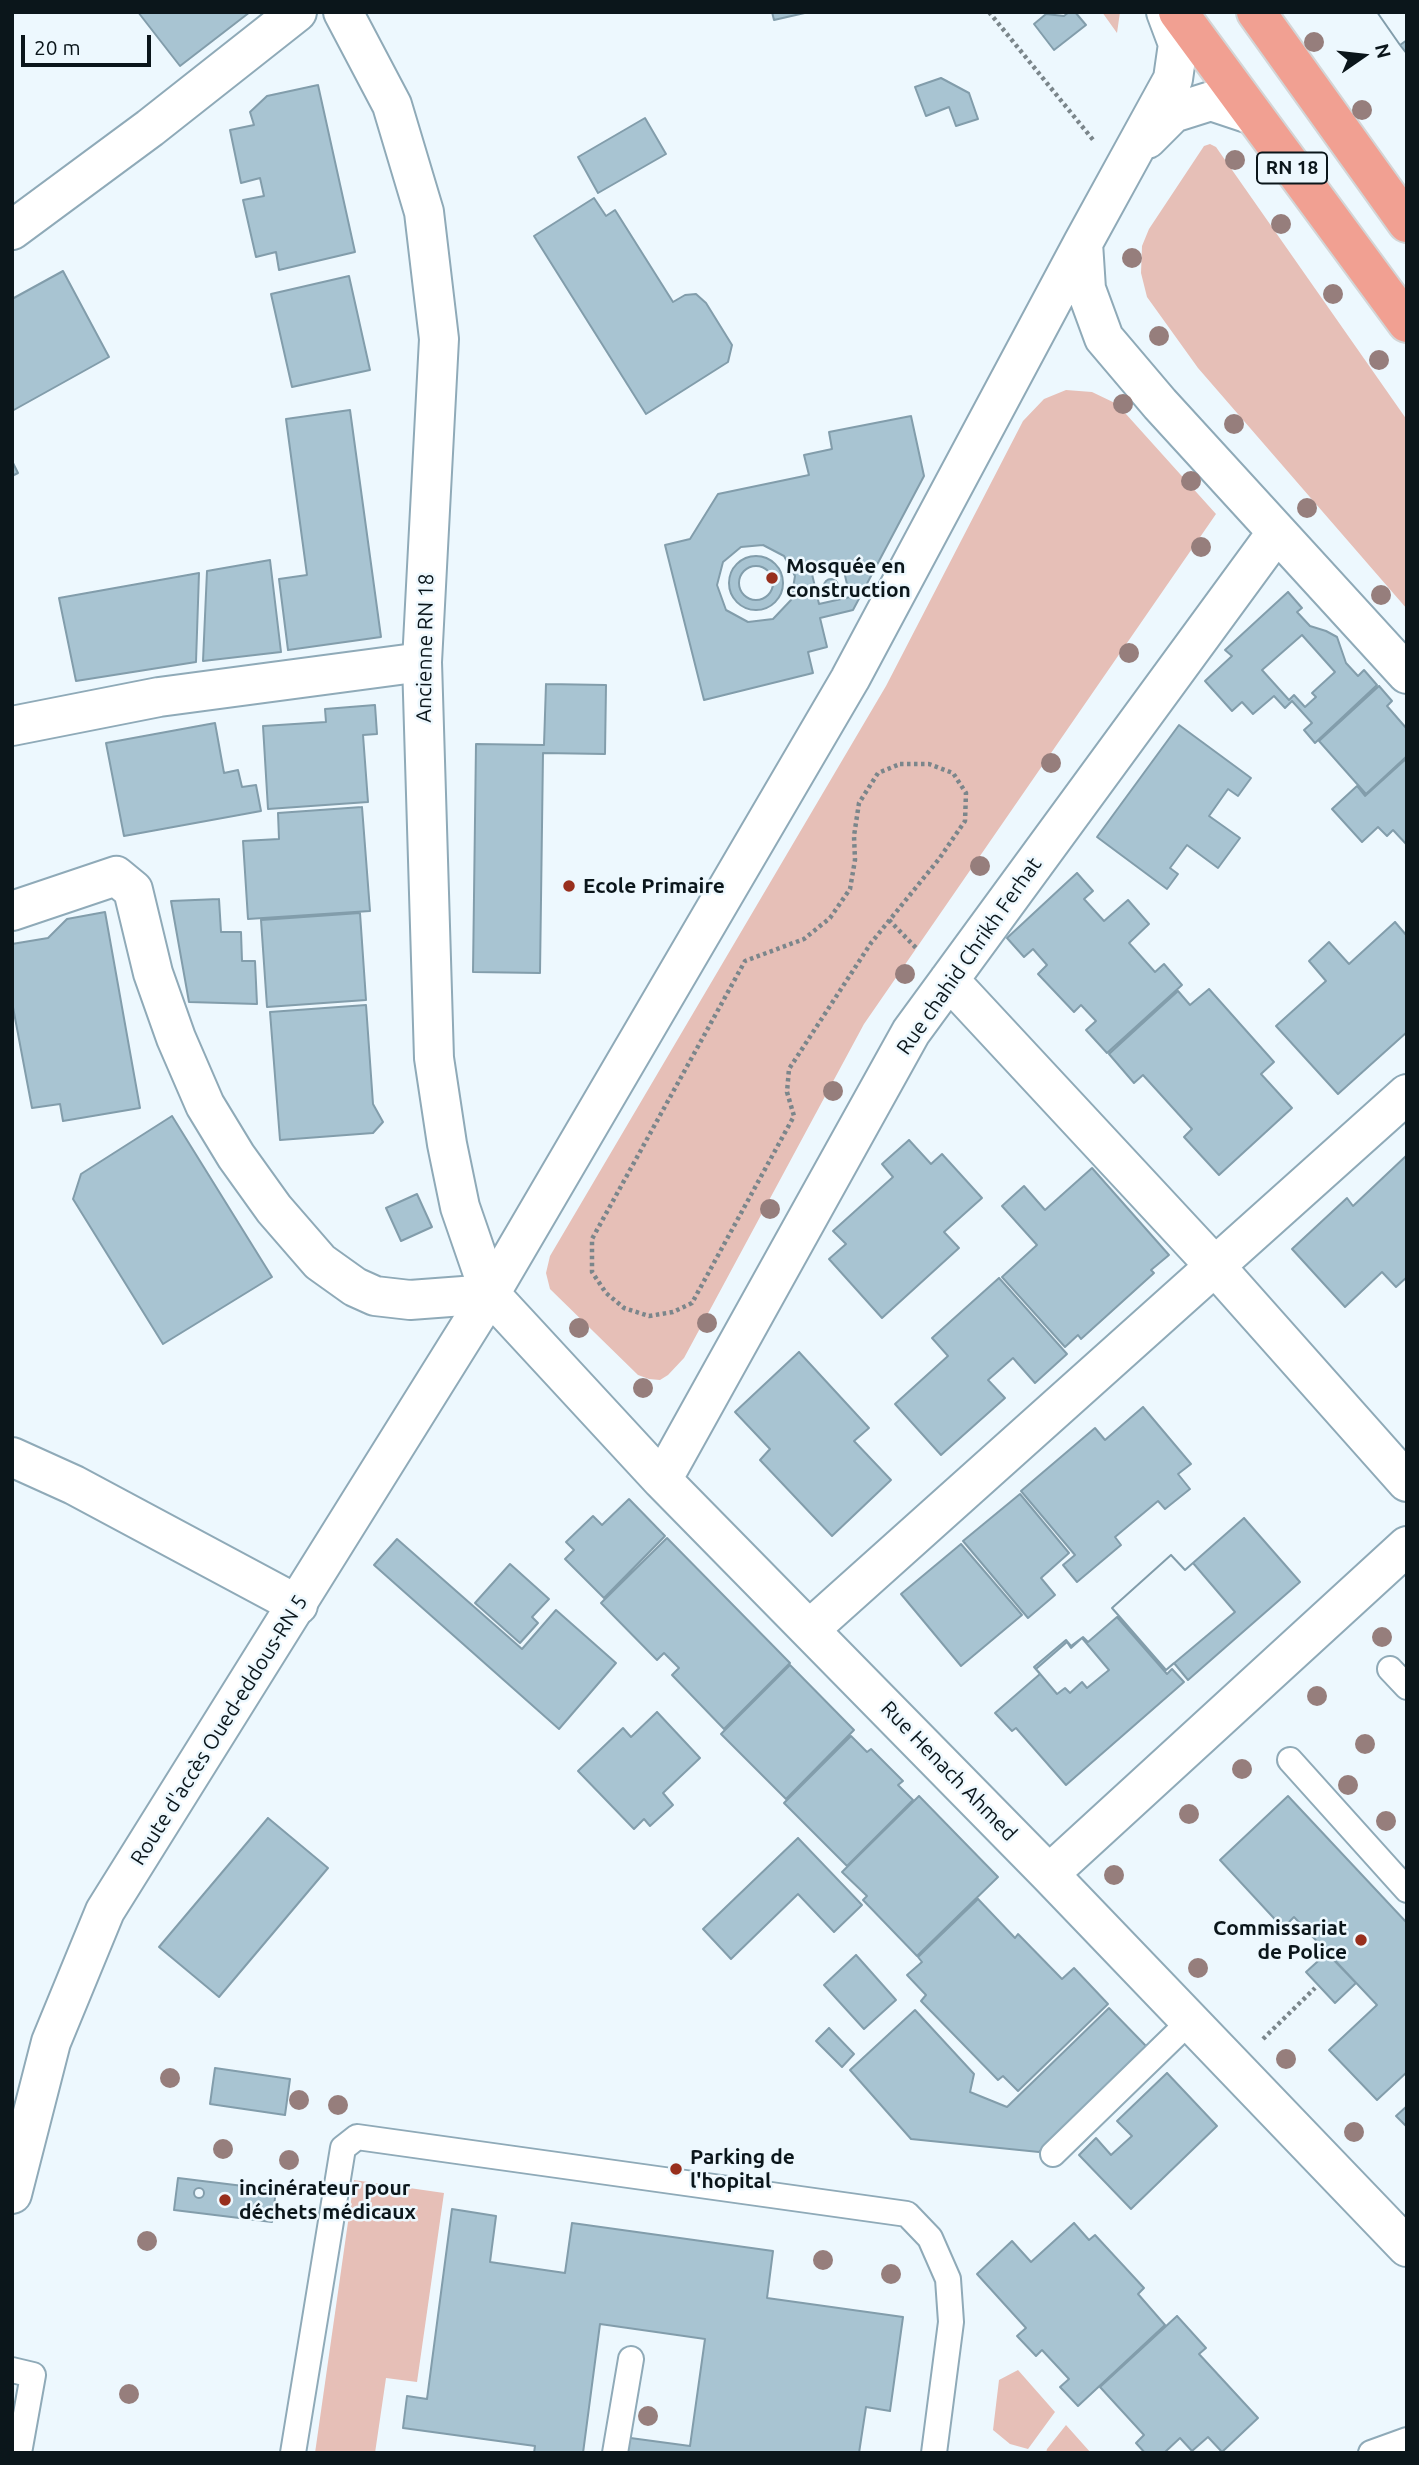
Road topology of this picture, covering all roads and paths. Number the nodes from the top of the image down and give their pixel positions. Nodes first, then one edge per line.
1 (297, 12) edge
2 (343, 12) edge
3 (989, 12) edge
4 (1166, 12) edge
5 (1178, 12) edge
6 (1256, 12) edge
7 (1253, 115) junction
8 (1086, 131) dead end
9 (1136, 150) junction
10 (1407, 222) edge
11 (12, 230) edge
12 (1083, 243) junction
13 (1407, 323) edge
14 (1277, 531) junction
15 (422, 662) junction
16 (1407, 674) edge
17 (12, 726) edge
18 (859, 803) joint
19 (12, 911) edge
20 (949, 980) junction
21 (1407, 1094) edge
22 (1214, 1265) junction
23 (490, 1294) junction
24 (12, 1457) edge
25 (662, 1480) junction
26 (1407, 1482) edge
27 (1407, 1546) edge
28 (298, 1605) junction
29 (810, 1629) junction
30 (1390, 1669) dead end
31 (1407, 1687) edge
32 (1290, 1760) dead end
33 (1049, 1874) junction
34 (1407, 1889) edge
35 (1315, 1988) dead end
36 (1294, 2008) dead end
37 (1190, 2021) junction
38 (1053, 2154) dead end
39 (12, 2194) edge
40 (1407, 2247) edge
41 (631, 2359) dead end
42 (12, 2370) edge
43 (1407, 2440) edge
44 (19, 2453) edge
45 (293, 2453) edge
46 (615, 2453) edge
47 (934, 2453) edge
48 (1371, 2453) edge

1 - 11 street
2 - 15 street, Ancienne RN 18
3 - 8 path
4 - 9 street
5 - 7 main road, RN 18
6 - 10 main road, RN 18
7 - 9 street
7 - 13 main road, RN 18
9 - 12 street, Route d'accès Oued-eddous-RN 5
12 - 14 street
12 - 23 street, Route d'accès Oued-eddous-RN 5
14 - 16 street
14 - 20 street, Rue chahid Chrikh Ferhat
15 - 17 street
15 - 23 street, Ancienne RN 18
18 - 18 path
19 - 23 street
20 - 22 street
20 - 25 street, Rue chahid Chrikh Ferhat
21 - 22 street
22 - 26 street
22 - 29 street
23 - 25 street, Rue Henach Ahmed
23 - 28 street, Route d'accès Oued-eddous-RN 5
24 - 28 street
25 - 29 street, Rue Henach Ahmed
27 - 33 street
28 - 39 street, Route d'accès Oued-eddous-RN 5
29 - 33 street, Rue Henach Ahmed
30 - 31 lane
32 - 34 lane
33 - 37 street, Rue Henach Ahmed
35 - 36 path
37 - 38 lane
37 - 40 street, Rue Henach Ahmed
41 - 46 lane
42 - 44 lane
43 - 48 lane
45 - 47 lane

